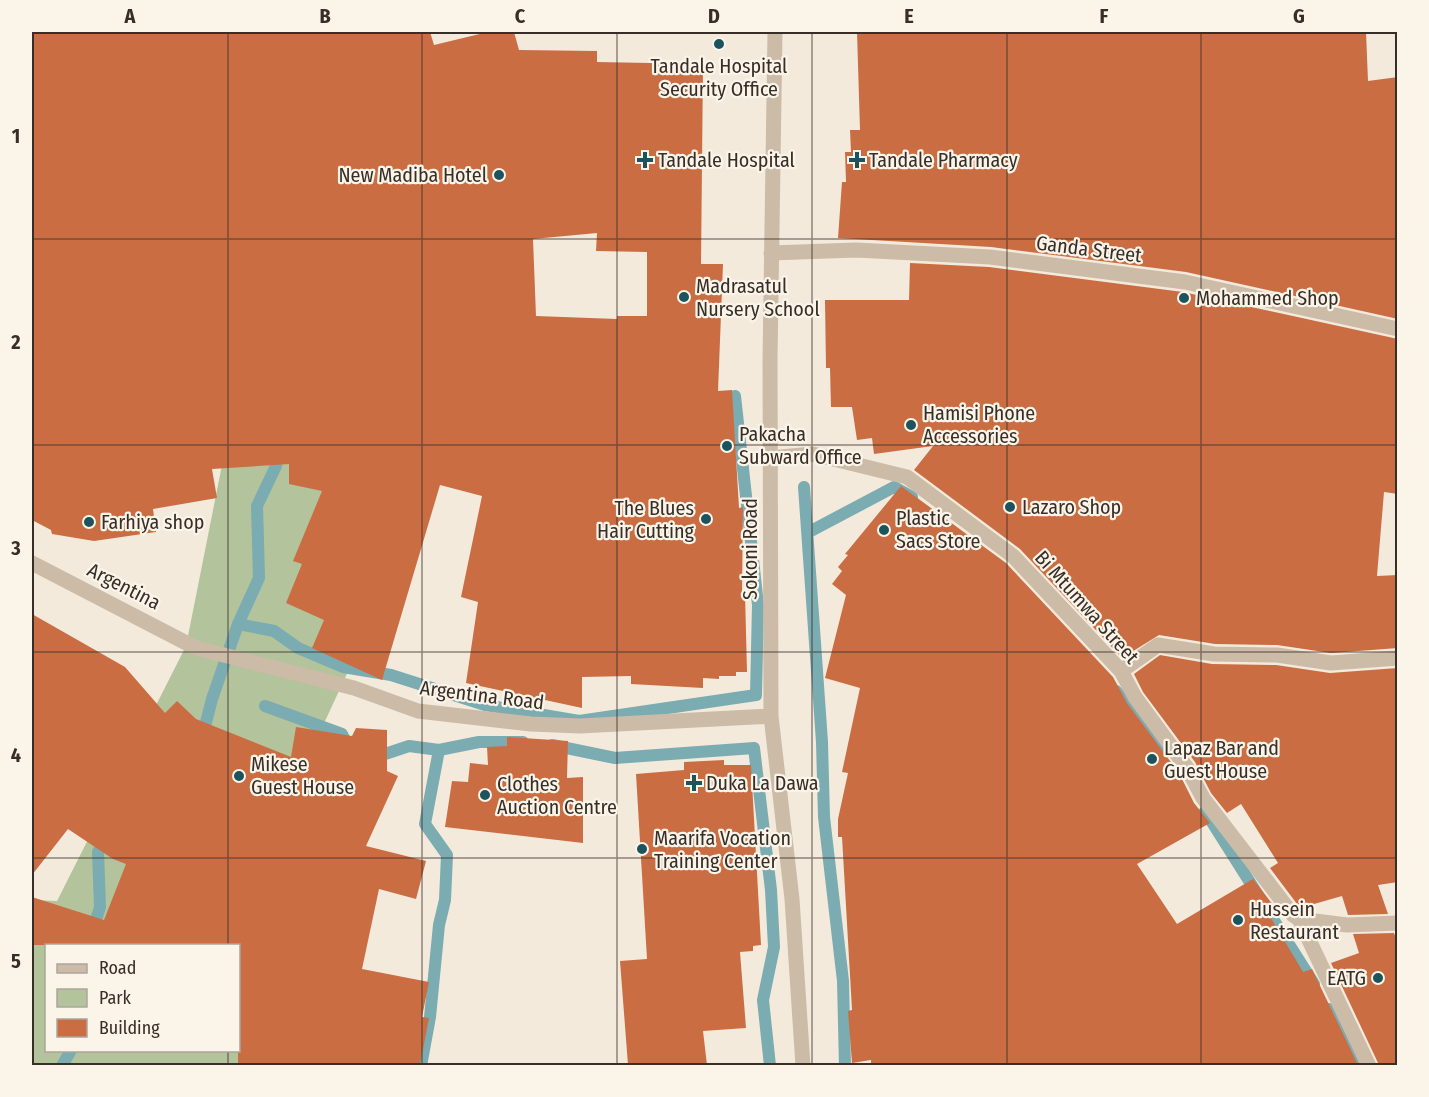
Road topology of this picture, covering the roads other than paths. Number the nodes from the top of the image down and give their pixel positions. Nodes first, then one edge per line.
1 (775, 32) edge
2 (771, 253) junction
3 (1398, 328) edge
4 (770, 458) junction
5 (32, 562) edge
6 (196, 648) joint
7 (1398, 658) edge
8 (1121, 671) junction
9 (771, 716) junction
10 (1299, 919) junction
11 (1398, 923) edge
12 (803, 1065) edge
13 (1369, 1065) edge

1 - 2 street, Sokoni Road
2 - 3 street, Ganda Street
2 - 4 street, Sokoni Road
4 - 8 street, Bi Mtumwa Street
4 - 9 street, Sokoni Road
5 - 6 street, Argentina
6 - 9 street, Argentina Road
7 - 8 street
8 - 10 street, Bi Mtumwa Street
9 - 12 street, Sokoni Road
10 - 11 street
10 - 13 street, Bi Mtumwa Street

